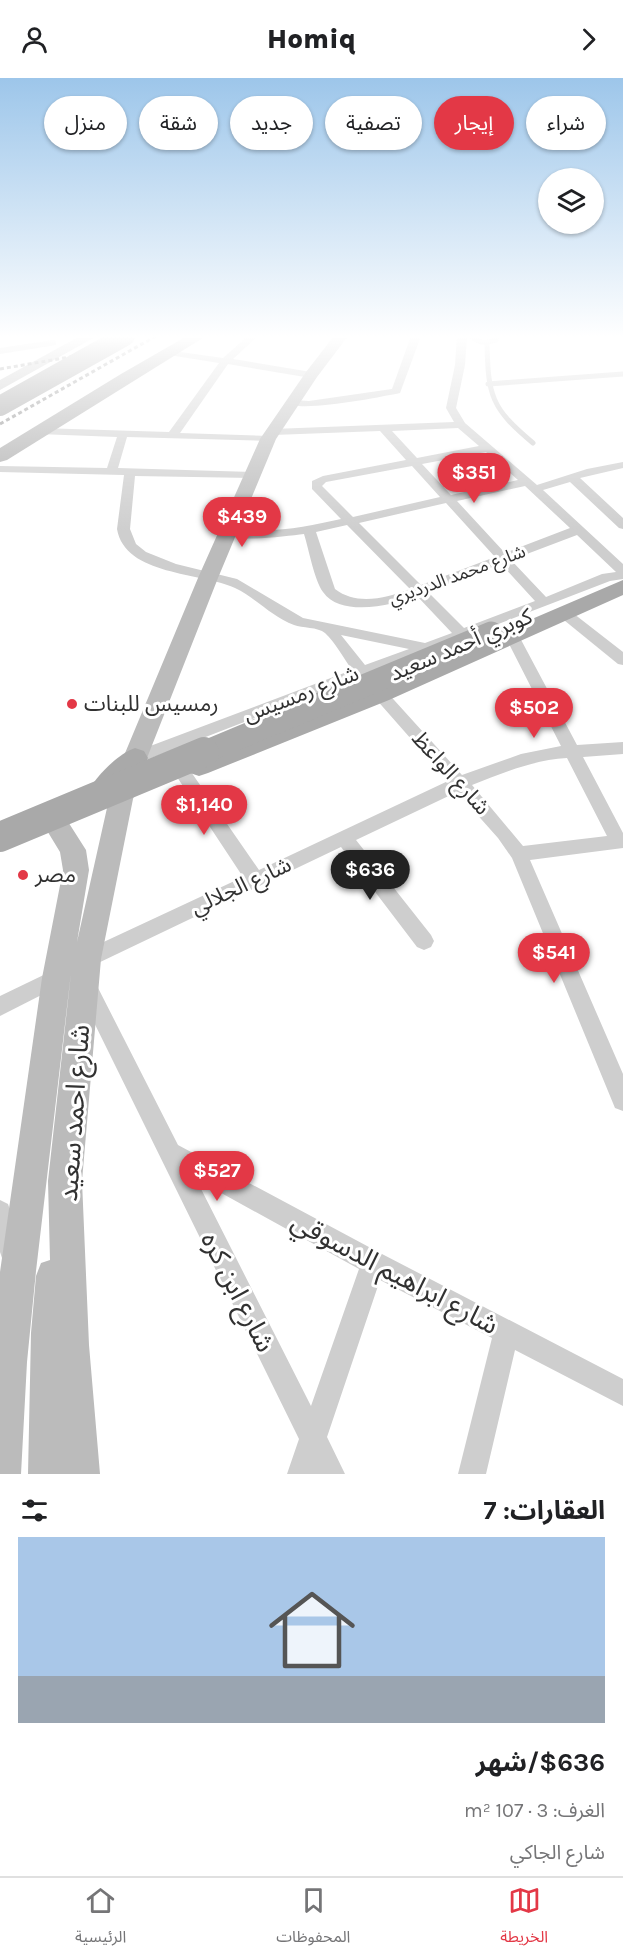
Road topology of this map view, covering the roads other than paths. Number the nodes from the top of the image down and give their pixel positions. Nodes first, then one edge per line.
1 (83, 401) edge
2 (197, 401) edge
3 (328, 401) edge
4 (452, 401) edge
5 (492, 401) edge
6 (292, 403) joint
7 (461, 425) junction
8 (382, 427) junction
9 (39, 431) junction
10 (123, 434) junction
11 (172, 436) junction
12 (270, 436) junction
13 (533, 443) dead end
14 (489, 448) junction
15 (0, 456) edge
16 (415, 462) junction
17 (623, 465) edge
18 (0, 469) edge
19 (111, 472) junction
20 (130, 472) junction
21 (253, 475) junction
22 (572, 477) junction
23 (531, 485) junction
24 (449, 499) junction
25 (620, 519) edge
26 (351, 521) junction
27 (309, 530) junction
28 (577, 530) junction
29 (228, 532) junction
30 (503, 558) junction
31 (623, 574) edge
32 (208, 578) junction
33 (623, 587) edge
34 (418, 589) junction
35 (554, 608) junction
36 (329, 629) junction
37 (462, 634) junction
38 (502, 635) junction
39 (424, 647) junction
40 (623, 660) edge
41 (361, 671) junction
42 (380, 694) junction
43 (623, 748) edge
44 (572, 751) junction
45 (135, 758) junction
46 (183, 773) junction
47 (460, 783) junction
48 (121, 799) junction
49 (56, 824) junction
50 (0, 837) edge
51 (344, 837) junction
52 (621, 842) edge
53 (0, 850) edge
54 (519, 854) junction
55 (255, 879) junction
56 (424, 941) dead end
57 (76, 973) junction
58 (0, 1006) edge
59 (623, 1100) edge
60 (168, 1152) junction
61 (0, 1212) edge
62 (373, 1263) junction
63 (18, 1271) junction
64 (506, 1332) junction
65 (623, 1393) edge
66 (312, 1440) junction
67 (73, 1473) edge
68 (1, 1474) edge
69 (301, 1474) edge
70 (331, 1474) edge
71 (472, 1474) edge

1 - 9 main road
2 - 11 street
3 - 6 street
4 - 7 street
5 - 13 lane
6 - 12 main road, شارع احمد سعيد
7 - 8 street
7 - 14 street
8 - 12 street
8 - 16 street
9 - 10 street
9 - 15 main road
10 - 11 street
10 - 19 street
11 - 12 street
12 - 21 main road, شارع احمد سعيد
14 - 16 street
14 - 23 street
16 - 24 street
16 - 26 street
17 - 22 street
18 - 19 street
19 - 20 street
20 - 21 street
20 - 32 street
21 - 29 main road, شارع احمد سعيد
22 - 23 street
22 - 25 street
23 - 24 street
23 - 28 street
24 - 26 street
24 - 30 street
26 - 27 street
26 - 34 street
27 - 29 street
27 - 34 street, شارع محمد الدرديري
28 - 30 street, شارع محمد الدرديري
28 - 31 street
29 - 32 main road, شارع احمد سعيد
30 - 34 street, شارع محمد الدرديري
30 - 35 street
31 - 35 street, شارع رمسيس
31 - 38 main road, كوبري أحمد سعيد
32 - 36 street
32 - 45 main road, شارع احمد سعيد
33 - 35 main road, شارع رمسيس
34 - 37 street
35 - 37 street, شارع رمسيس
35 - 38 main road, شارع رمسيس
35 - 40 street
36 - 39 street
36 - 41 street
37 - 39 street, شارع رمسيس
38 - 42 main road, شارع رمسيس
38 - 44 street
38 - 50 main road, كوبري أحمد سعيد, bridge
39 - 41 street, شارع رمسيس
41 - 45 street, شارع رمسيس
42 - 46 main road, شارع رمسيس
42 - 47 street, شارع الواعظ
43 - 44 street, شارع الجلالي
44 - 47 street, شارع الجلالي
44 - 52 street
45 - 48 main road, شارع احمد سعيد
45 - 49 main road, شارع رمسيس
46 - 48 main road, شارع رمسيس
46 - 55 street
47 - 51 street, شارع الجلالي
47 - 54 street, شارع الواعظ
48 - 57 main road, شارع احمد سعيد
49 - 53 main road, شارع رمسيس
49 - 57 main road, شارع احمد سعيد
51 - 55 street, شارع الجلالي
51 - 56 street
52 - 54 street
54 - 59 street, شارع الواعظ
55 - 57 street, شارع الجلالي
57 - 58 street, شارع الجلالي
57 - 60 street, شارع ابن كره
57 - 63 main road, شارع احمد سعيد
57 - 67 main road, شارع احمد سعيد
60 - 62 street, شارع ابراهيم الدسوقي
60 - 66 street, شارع ابن كره
61 - 63 street
62 - 64 street, شارع ابراهيم الدسوقي
62 - 66 street
63 - 68 main road, شارع احمد سعيد
64 - 65 street, شارع ابراهيم الدسوقي
64 - 71 street
66 - 69 street
66 - 70 street, شارع ابن كره

